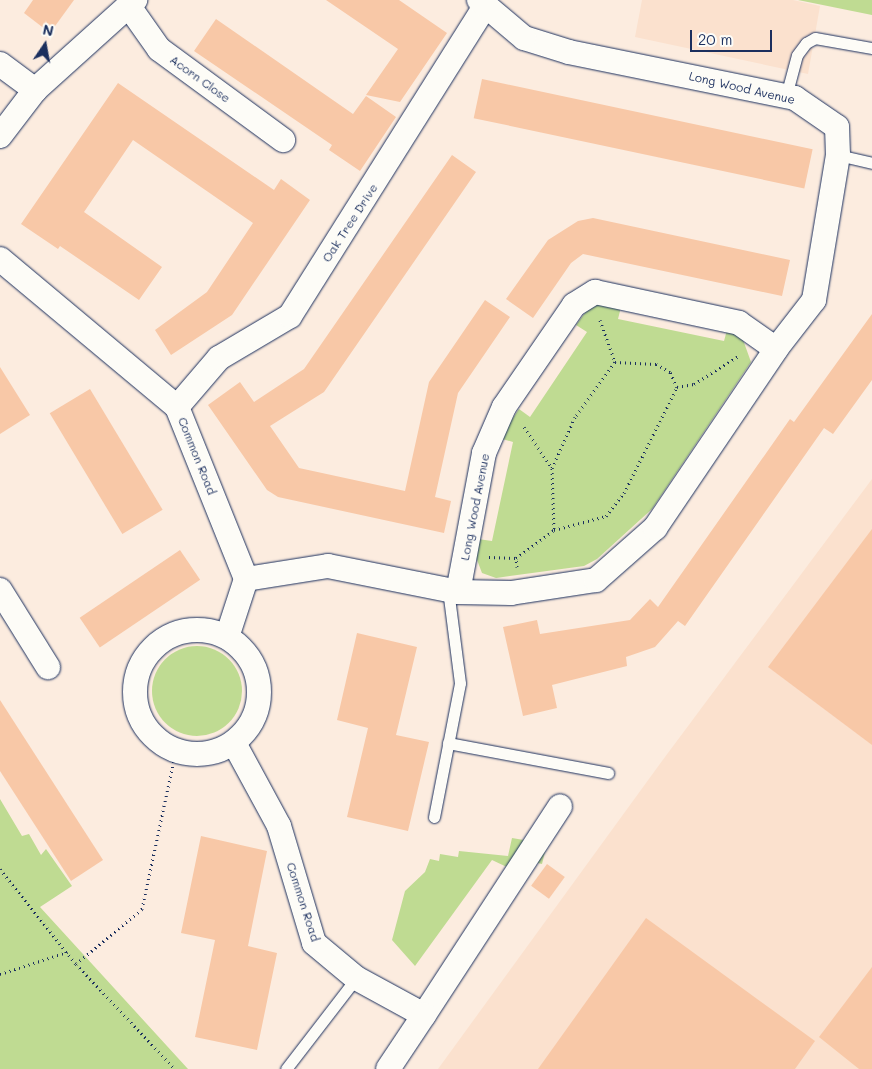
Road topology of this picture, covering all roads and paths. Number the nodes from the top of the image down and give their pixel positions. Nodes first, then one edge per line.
1 (132, 3) edge
2 (483, 3) edge
3 (872, 48) edge
4 (0, 64) edge
5 (35, 90) junction
6 (786, 96) junction
7 (0, 136) edge
8 (283, 140) dead end
9 (838, 156) junction
10 (872, 163) edge
11 (0, 259) edge
12 (591, 294) junction
13 (769, 345) junction
14 (615, 362) junction
15 (677, 387) junction
16 (507, 402) junction
17 (177, 407) junction
18 (552, 468) junction
19 (554, 530) junction
20 (246, 579) junction
21 (0, 590) edge
22 (453, 591) junction
23 (520, 592) junction
24 (227, 637) junction
25 (48, 667) dead end
26 (234, 743) junction
27 (448, 743) junction
28 (176, 751) junction
29 (608, 773) dead end
30 (560, 806) dead end
31 (434, 817) dead end
32 (0, 869) edge
33 (67, 952) junction
34 (76, 964) junction
35 (0, 974) edge
36 (356, 978) junction
37 (424, 1015) junction
38 (175, 1069) edge
39 (286, 1069) edge
40 (388, 1069) edge

1 - 5 street
1 - 8 street, Acorn Close
2 - 6 street, Long Wood Avenue
2 - 17 street, Oak Tree Drive
3 - 6 lane
4 - 5 street
5 - 7 street
6 - 9 street, Long Wood Avenue
9 - 10 lane
9 - 13 street, Long Wood Avenue
11 - 17 street, Common Road
12 - 13 street
12 - 14 path
12 - 16 street, Long Wood Avenue
13 - 15 path
13 - 23 street, Long Wood Avenue
14 - 15 path
14 - 18 path
15 - 19 path
16 - 18 path
16 - 22 street, Long Wood Avenue
17 - 20 street, Common Road
18 - 19 path
19 - 23 path
20 - 22 street, Long Wood Avenue
20 - 24 street
21 - 25 street
22 - 23 street, Long Wood Avenue
22 - 27 lane
24 - 26 street
24 - 28 street
26 - 28 street
26 - 36 street, Common Road
27 - 29 lane
27 - 31 lane
28 - 34 path
30 - 37 street
32 - 33 path
33 - 34 path
33 - 35 path
34 - 38 path
36 - 37 street, Common Road
36 - 39 lane
37 - 40 street

